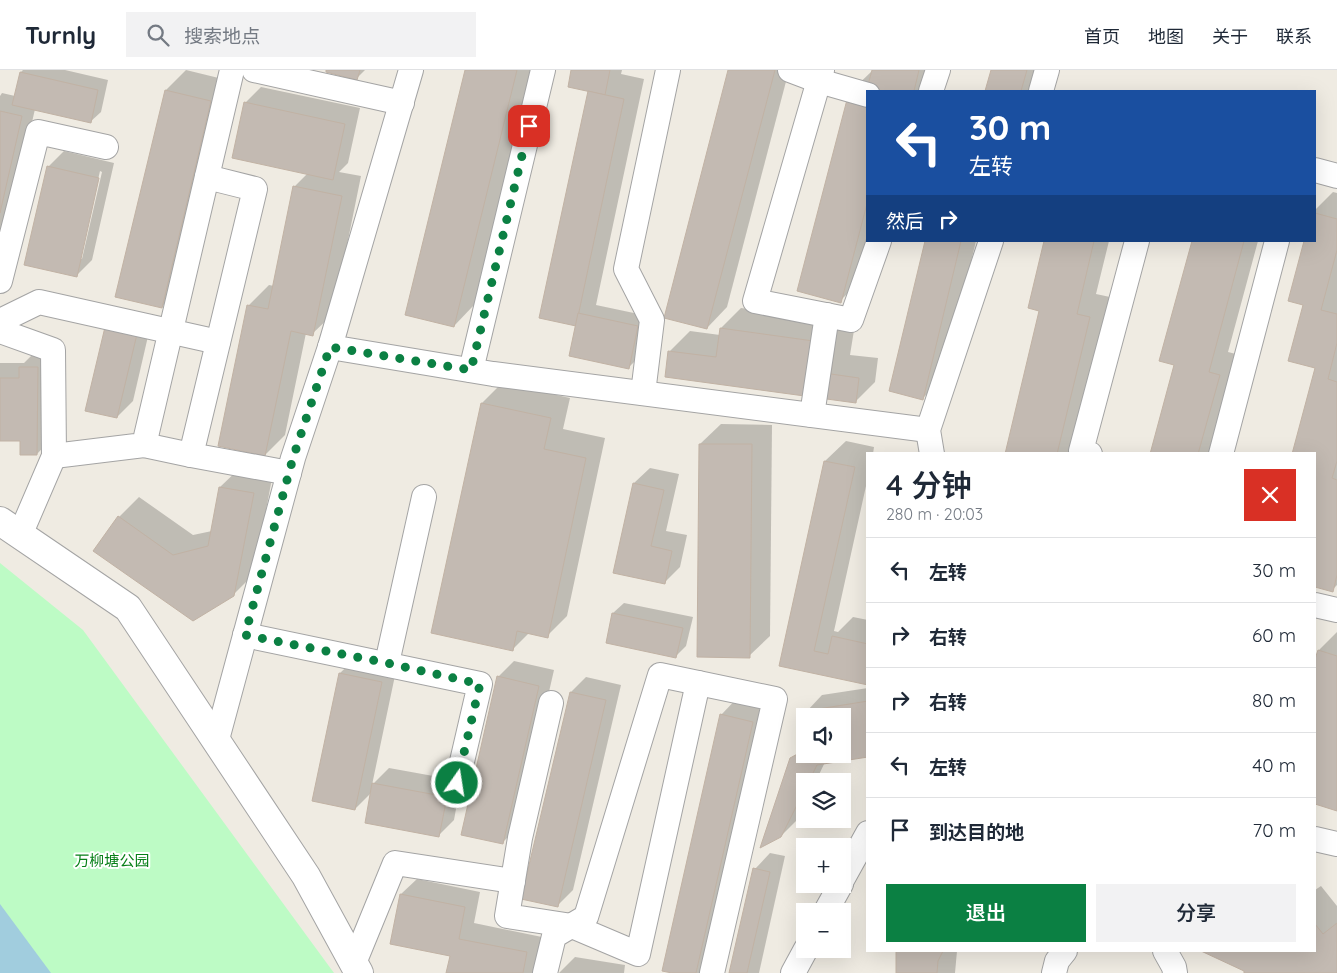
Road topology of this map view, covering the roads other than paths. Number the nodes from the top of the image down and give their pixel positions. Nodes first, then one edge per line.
1 (232, 70) edge
2 (254, 70) edge
3 (411, 70) edge
4 (543, 70) edge
5 (668, 70) edge
6 (790, 70) edge
7 (938, 70) edge
8 (1047, 70) edge
9 (295, 74) edge
10 (821, 75) edge
11 (931, 90) edge
12 (1041, 90) edge
13 (866, 94) edge
14 (402, 103) junction
15 (106, 147) dead end
16 (1316, 170) edge
17 (1337, 176) edge
18 (207, 177) junction
19 (879, 242) edge
20 (991, 242) edge
21 (1137, 242) edge
22 (1277, 242) edge
23 (0, 281) edge
24 (827, 316) junction
25 (0, 321) edge
26 (172, 330) junction
27 (0, 331) edge
28 (218, 342) junction
29 (330, 347) junction
30 (471, 370) junction
31 (643, 393) junction
32 (812, 415) junction
33 (928, 430) junction
34 (144, 445) junction
35 (932, 452) edge
36 (1084, 452) edge
37 (1222, 452) edge
38 (190, 455) junction
39 (54, 456) junction
40 (289, 473) junction
41 (424, 497) dead end
42 (10, 528) edge
43 (1316, 605) edge
44 (1337, 610) edge
45 (245, 635) junction
46 (387, 663) junction
47 (698, 683) junction
48 (551, 703) dead end
49 (216, 743) junction
50 (457, 783) dead end
51 (866, 837) edge
52 (1316, 840) edge
53 (1337, 844) edge
54 (851, 864) edge
55 (513, 881) junction
56 (572, 926) junction
57 (1064, 952) edge
58 (1166, 952) edge
59 (802, 958) edge
60 (356, 968) edge
61 (545, 973) edge
62 (712, 973) edge
63 (794, 973) edge
64 (1054, 973) edge
65 (1175, 973) edge

1 - 18 street
2 - 9 street
3 - 14 street
4 - 30 street
5 - 31 street
6 - 10 street
7 - 11 street
8 - 12 street
9 - 14 street
10 - 13 street
10 - 24 street
14 - 29 street
15 - 23 street
16 - 17 street
18 - 26 street
18 - 28 street
19 - 24 street
20 - 33 street
21 - 36 street
22 - 37 street
24 - 32 street
25 - 26 street
26 - 28 street
26 - 34 street
27 - 39 street
28 - 38 street
29 - 30 street
29 - 40 street
30 - 31 street
31 - 32 street
32 - 33 street
33 - 35 street
34 - 38 street
34 - 39 street
38 - 40 street
39 - 42 street
40 - 45 street
41 - 46 street
42 - 49 street
43 - 44 street
45 - 46 street
45 - 49 street
46 - 50 street
47 - 56 street
47 - 56 street
47 - 62 street
48 - 55 street
49 - 60 street
51 - 54 street
52 - 53 street
55 - 56 street
55 - 60 street
56 - 61 street
57 - 64 street
58 - 65 street
59 - 63 street

